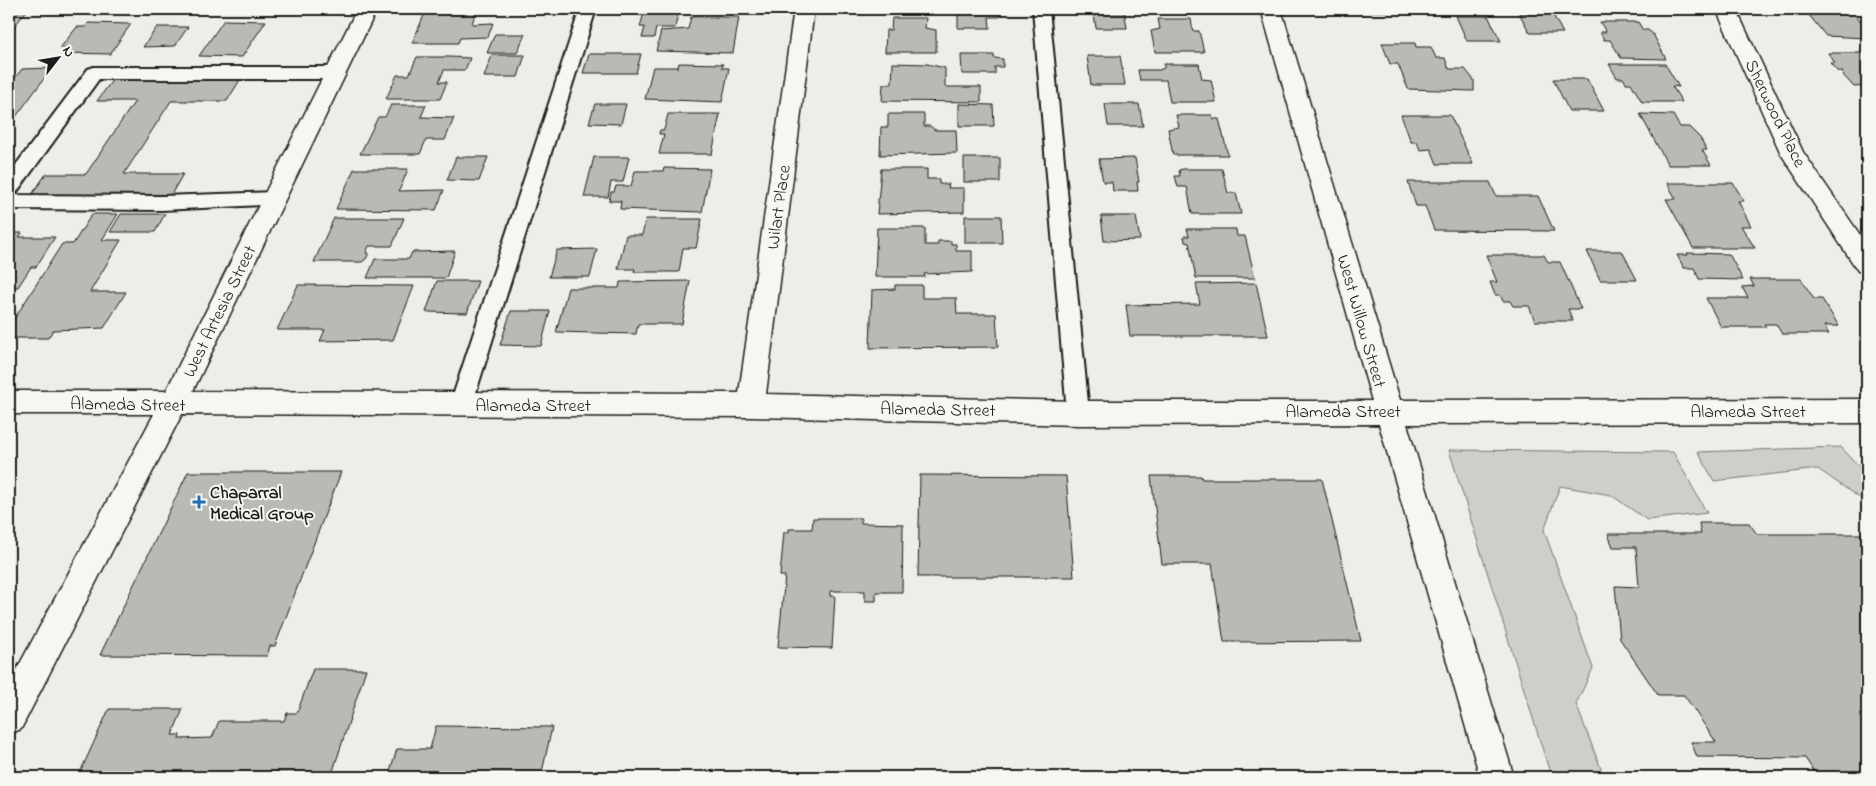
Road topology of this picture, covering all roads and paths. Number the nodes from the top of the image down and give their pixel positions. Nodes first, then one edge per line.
1 (367, 9) edge
2 (588, 9) edge
3 (804, 9) edge
4 (1041, 9) edge
5 (1271, 9) edge
6 (1726, 9) edge
7 (336, 73) junction
8 (9, 188) edge
9 (274, 199) junction
10 (9, 202) edge
11 (1867, 264) edge
12 (9, 402) edge
13 (173, 405) junction
14 (462, 405) junction
15 (751, 405) junction
16 (1388, 411) junction
17 (1867, 411) edge
18 (1078, 412) junction
19 (9, 717) edge
20 (1497, 777) edge

1 - 7 street, West Artesia Street
2 - 14 lane
3 - 15 street, Wilart Place
4 - 18 lane
5 - 16 street, West Willow Street
6 - 11 street, Sherwood Place
7 - 8 lane
7 - 9 street, West Artesia Street
9 - 10 lane
9 - 13 street, West Artesia Street
12 - 13 street, Alameda Street
13 - 14 street, Alameda Street
13 - 19 street, West Artesia Street
14 - 15 street, Alameda Street
15 - 18 street, Alameda Street
16 - 17 street, Alameda Street
16 - 18 street, Alameda Street
16 - 20 street, West Willow Street

